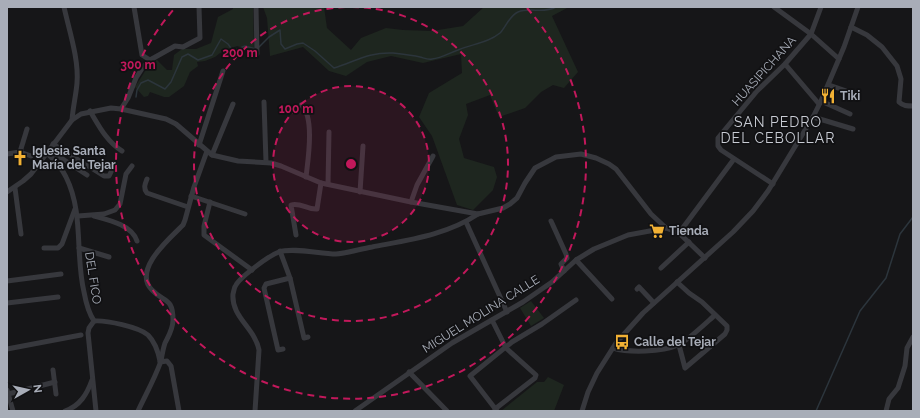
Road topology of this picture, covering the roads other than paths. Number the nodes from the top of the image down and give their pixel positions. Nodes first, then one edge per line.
1 (64, 7) edge
2 (134, 7) edge
3 (199, 7) edge
4 (256, 7) edge
5 (774, 7) edge
6 (821, 7) edge
7 (858, 7) edge
8 (851, 27) junction
9 (810, 34) junction
10 (257, 54) dead end
11 (839, 59) junction
12 (150, 60) junction
13 (785, 64) junction
14 (223, 71) dead end
15 (829, 85) junction
16 (855, 94) dead end
17 (264, 102) dead end
18 (820, 103) junction
19 (233, 104) dead end
20 (301, 105) dead end
21 (913, 106) edge
22 (121, 109) junction
23 (90, 112) junction
24 (850, 114) dead end
25 (813, 117) junction
26 (72, 120) junction
27 (27, 129) dead end
28 (852, 129) dead end
29 (329, 132) dead end
30 (53, 144) junction
31 (199, 145) junction
32 (363, 146) dead end
33 (48, 151) junction
34 (122, 151) dead end
35 (20, 152) junction
36 (210, 153) junction
37 (7, 154) edge
38 (31, 156) dead end
39 (434, 156) dead end
40 (734, 158) junction
41 (266, 162) junction
42 (132, 166) dead end
43 (111, 172) dead end
44 (87, 175) dead end
45 (306, 176) junction
46 (147, 179) dead end
47 (321, 183) junction
48 (328, 184) junction
49 (773, 184) junction
50 (15, 188) junction
51 (7, 192) edge
52 (360, 192) junction
53 (192, 196) junction
54 (210, 202) junction
55 (411, 202) junction
56 (75, 208) junction
57 (188, 208) junction
58 (245, 214) dead end
59 (478, 214) junction
60 (92, 215) junction
61 (78, 216) junction
62 (551, 221) dead end
63 (466, 222) junction
64 (666, 228) junction
65 (679, 233) junction
66 (21, 234) dead end
67 (296, 235) dead end
68 (137, 241) dead end
69 (689, 242) junction
70 (44, 248) dead end
71 (79, 248) junction
72 (280, 251) junction
73 (109, 257) dead end
74 (705, 258) junction
75 (576, 260) junction
76 (661, 268) dead end
77 (252, 270) junction
78 (564, 271) junction
79 (62, 274) dead end
80 (290, 278) junction
81 (7, 281) edge
82 (677, 282) junction
83 (637, 289) dead end
84 (58, 297) dead end
85 (612, 299) dead end
86 (576, 300) dead end
87 (654, 302) junction
88 (7, 303) edge
89 (507, 312) junction
90 (715, 316) junction
91 (492, 320) junction
92 (94, 321) junction
93 (81, 335) dead end
94 (308, 337) dead end
95 (913, 337) edge
96 (679, 345) junction
97 (506, 348) junction
98 (613, 348) junction
99 (7, 349) edge
100 (283, 349) dead end
101 (160, 362) junction
102 (54, 370) dead end
103 (409, 372) junction
104 (93, 378) junction
105 (55, 382) junction
106 (8, 392) edge
107 (56, 394) dead end
108 (496, 410) edge
109 (13, 411) edge
110 (65, 411) edge
111 (96, 411) edge
112 (138, 411) edge
113 (179, 411) edge
114 (255, 411) edge
115 (355, 411) edge
116 (446, 411) edge
117 (582, 411) edge
118 (886, 411) edge

1 - 26 street
2 - 12 street
3 - 12 street
4 - 10 street
5 - 9 street
6 - 9 street, HUASIPICHANA
7 - 8 street
8 - 11 street
8 - 21 street
9 - 11 street
9 - 13 street, HUASIPICHANA
11 - 15 street
12 - 22 street
13 - 18 street
13 - 40 street, HUASIPICHANA
14 - 31 street
15 - 16 street
15 - 18 street
17 - 41 street
18 - 24 street
18 - 25 street
19 - 36 street
20 - 45 street
22 - 23 street
22 - 31 street
23 - 26 street
23 - 34 street
25 - 28 street
25 - 49 street
26 - 30 street
27 - 35 street
29 - 48 street
30 - 33 street
30 - 43 street
31 - 36 street
32 - 52 street
33 - 44 street
33 - 50 street
33 - 56 street, DEL FICO
35 - 37 street
35 - 38 street
36 - 41 street
36 - 53 street
39 - 55 street
40 - 49 street, HUASIPICHANA
40 - 65 street
41 - 45 street
42 - 60 street
45 - 47 street
46 - 57 street
47 - 48 street
47 - 67 street
48 - 52 street
49 - 74 street
50 - 51 street
50 - 66 street
52 - 55 street
53 - 54 street
53 - 57 street
54 - 58 street
54 - 77 street
55 - 59 street
56 - 61 street, DEL FICO
56 - 70 street
57 - 101 street
59 - 63 street
59 - 64 street
60 - 61 street
60 - 68 street
61 - 71 street, DEL FICO
62 - 78 street
63 - 72 street
63 - 89 street
64 - 65 street
64 - 75 street, MIGUEL MOLINA CALLE
65 - 69 street
69 - 74 street
69 - 76 street
71 - 73 street
71 - 92 street, DEL FICO
72 - 77 street
72 - 80 street
74 - 82 street
75 - 78 street, MIGUEL MOLINA CALLE
75 - 85 street
77 - 114 street
78 - 89 street, MIGUEL MOLINA CALLE
79 - 81 street
80 - 94 street
80 - 100 street
82 - 87 street
82 - 90 street
83 - 87 street
84 - 88 street
86 - 97 street
87 - 98 street
89 - 91 street, MIGUEL MOLINA CALLE
90 - 96 street
90 - 96 street
91 - 97 street
91 - 103 street, MIGUEL MOLINA CALLE
92 - 101 street
92 - 104 street, DEL FICO
93 - 99 street
95 - 118 street
96 - 98 street
97 - 108 street
97 - 108 street
98 - 117 street
101 - 112 street
101 - 113 street
102 - 105 street
103 - 115 street, MIGUEL MOLINA CALLE
103 - 116 street
104 - 110 street
104 - 111 street, DEL FICO
105 - 106 street
105 - 107 street
106 - 109 street

